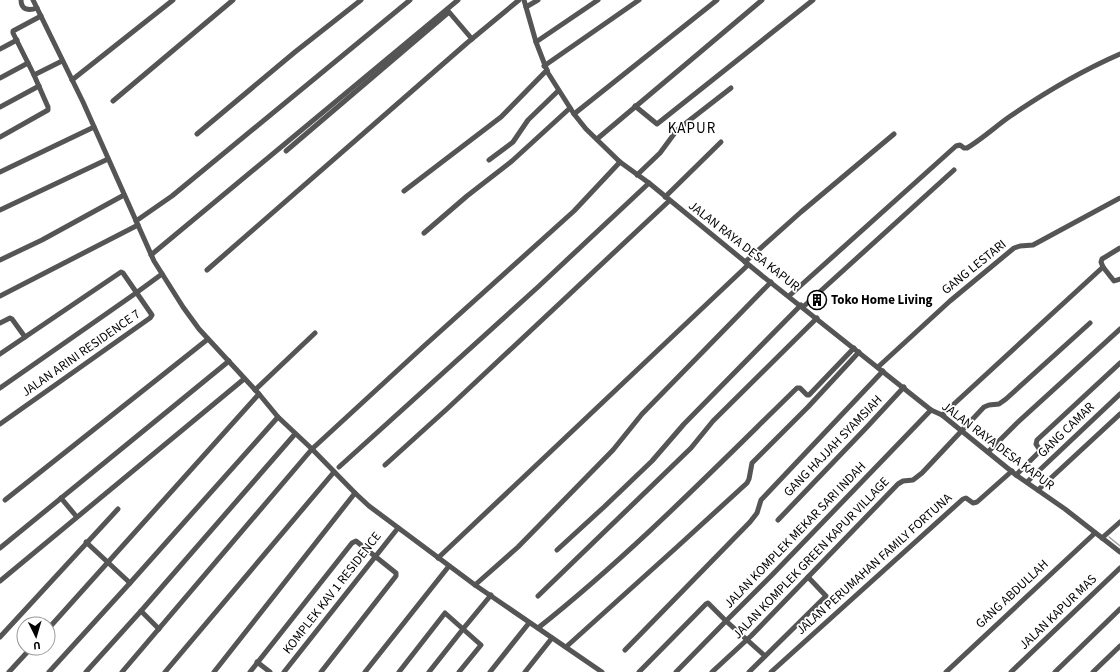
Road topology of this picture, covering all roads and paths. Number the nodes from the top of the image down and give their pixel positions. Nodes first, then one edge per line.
1 (21, 0) edge
2 (33, 0) edge
3 (173, 0) edge
4 (233, 0) edge
5 (361, 0) edge
6 (410, 0) edge
7 (458, 0) edge
8 (519, 0) edge
9 (524, 0) edge
10 (538, 0) edge
11 (598, 0) edge
12 (639, 0) edge
13 (717, 0) edge
14 (762, 0) edge
15 (813, 0) edge
16 (526, 7) junction
17 (37, 8) junction
18 (41, 16) junction
19 (472, 39) junction
20 (17, 40) junction
21 (536, 42) junction
22 (0, 49) edge
23 (1120, 54) edge
24 (62, 61) junction
25 (28, 63) junction
26 (546, 68) junction
27 (34, 75) junction
28 (0, 78) edge
29 (72, 80) junction
30 (39, 86) junction
31 (731, 88) dead end
32 (558, 91) junction
33 (113, 101) dead end
34 (635, 106) junction
35 (0, 107) edge
36 (570, 108) junction
37 (574, 114) junction
38 (94, 127) junction
39 (197, 134) dead end
40 (894, 134) dead end
41 (0, 136) edge
42 (597, 139) junction
43 (721, 142) dead end
44 (286, 151) dead end
45 (108, 159) junction
46 (489, 160) dead end
47 (620, 162) junction
48 (954, 170) dead end
49 (0, 172) edge
50 (637, 175) junction
51 (648, 184) junction
52 (404, 191) dead end
53 (124, 195) junction
54 (1120, 198) edge
55 (667, 199) junction
56 (0, 210) edge
57 (137, 223) junction
58 (424, 233) dead end
59 (1120, 248) edge
60 (151, 254) junction
61 (0, 260) edge
62 (747, 263) junction
63 (1103, 267) junction
64 (207, 270) dead end
65 (162, 274) junction
66 (1120, 279) edge
67 (771, 282) junction
68 (136, 293) junction
69 (0, 296) edge
70 (790, 296) junction
71 (802, 306) junction
72 (817, 318) junction
73 (0, 323) edge
74 (1090, 323) dead end
75 (1120, 329) edge
76 (315, 334) dead end
77 (25, 337) junction
78 (208, 339) junction
79 (857, 350) junction
80 (0, 354) edge
81 (229, 361) junction
82 (1120, 363) edge
83 (878, 367) junction
84 (883, 371) junction
85 (244, 379) junction
86 (904, 387) junction
87 (0, 388) edge
88 (254, 390) junction
89 (259, 394) junction
90 (1120, 394) edge
91 (931, 410) junction
92 (1120, 414) edge
93 (942, 415) junction
94 (278, 417) junction
95 (0, 424) edge
96 (962, 431) junction
97 (295, 434) junction
98 (312, 449) junction
99 (988, 452) junction
100 (385, 465) dead end
101 (339, 467) dead end
102 (334, 472) junction
103 (1014, 473) junction
104 (1028, 482) junction
105 (1038, 490) junction
106 (355, 493) junction
107 (61, 498) junction
108 (5, 500) dead end
109 (118, 509) dead end
110 (76, 516) junction
111 (778, 520) dead end
112 (1120, 522) edge
113 (398, 528) junction
114 (1095, 533) junction
115 (1102, 538) junction
116 (86, 542) junction
117 (0, 548) edge
118 (557, 550) dead end
119 (1120, 552) edge
120 (375, 557) junction
121 (438, 558) junction
122 (108, 562) junction
123 (448, 566) junction
124 (1120, 568) edge
125 (808, 577) junction
126 (0, 580) edge
127 (130, 583) junction
128 (475, 585) junction
129 (491, 595) junction
130 (538, 596) dead end
131 (1120, 609) edge
132 (141, 611) junction
133 (56, 620) edge
134 (726, 621) junction
135 (529, 623) junction
136 (538, 628) junction
137 (159, 629) junction
138 (463, 629) junction
139 (0, 637) edge
140 (552, 638) junction
141 (747, 639) junction
142 (1120, 646) edge
143 (566, 647) junction
144 (625, 650) dead end
145 (24, 656) edge
146 (765, 656) junction
147 (257, 662) junction
148 (9, 672) edge
149 (49, 672) edge
150 (86, 672) edge
151 (122, 672) edge
152 (165, 672) edge
153 (214, 672) edge
154 (250, 672) edge
155 (270, 672) edge
156 (284, 672) edge
157 (320, 672) edge
158 (365, 672) edge
159 (399, 672) edge
160 (429, 672) edge
161 (459, 672) edge
162 (490, 672) edge
163 (524, 672) edge
164 (602, 672) edge
165 (639, 672) edge
166 (676, 672) edge
167 (712, 672) edge
168 (749, 672) edge
169 (771, 672) edge
170 (946, 672) edge
171 (1011, 672) edge
172 (1055, 672) edge
173 (1093, 672) edge

1 - 17 street
2 - 17 street
3 - 29 street
4 - 33 street
5 - 39 street
6 - 57 street
7 - 60 street
8 - 19 street
9 - 16 street, JALAN RAYA DESA KAPUR
10 - 16 street
11 - 21 street
12 - 26 street
13 - 37 street
14 - 34 street
15 - 34 street
16 - 21 street, JALAN RAYA DESA KAPUR
17 - 18 street
18 - 20 street
18 - 24 street
19 - 44 street
19 - 64 street
20 - 22 street
20 - 25 street
21 - 26 street, JALAN RAYA DESA KAPUR
23 - 70 street
24 - 27 street
24 - 29 street
25 - 27 street
25 - 28 street
26 - 32 street, JALAN RAYA DESA KAPUR
26 - 52 street
27 - 30 street
29 - 38 street
30 - 35 street
30 - 41 street
31 - 50 street
32 - 36 street, JALAN RAYA DESA KAPUR
32 - 46 street
34 - 42 street
36 - 37 street, JALAN RAYA DESA KAPUR
36 - 58 street
37 - 42 street, JALAN RAYA DESA KAPUR
38 - 45 street
38 - 49 street
40 - 62 street
42 - 47 street, JALAN RAYA DESA KAPUR
43 - 55 street
45 - 53 street
45 - 56 street
47 - 50 street, JALAN RAYA DESA KAPUR
47 - 98 street
48 - 71 street
50 - 51 street, JALAN RAYA DESA KAPUR
51 - 55 street, JALAN RAYA DESA KAPUR
51 - 101 street
53 - 57 street
53 - 61 street
54 - 83 street, GANG LESTARI
55 - 62 street, JALAN RAYA DESA KAPUR
55 - 100 street
57 - 60 street
57 - 69 street
59 - 63 street
60 - 65 street
62 - 67 street, JALAN RAYA DESA KAPUR
62 - 121 street
63 - 66 street
63 - 93 street
65 - 68 street, JALAN ARINI RESIDENCE 7
65 - 78 street
67 - 70 street, JALAN RAYA DESA KAPUR
67 - 128 street
68 - 77 street, JALAN ARINI RESIDENCE 7
68 - 87 street, JALAN ARINI RESIDENCE 7
68 - 95 street, JALAN ARINI RESIDENCE 7
70 - 71 street, JALAN RAYA DESA KAPUR
71 - 72 street, JALAN RAYA DESA KAPUR
71 - 118 street
72 - 79 street, JALAN RAYA DESA KAPUR
72 - 130 street
73 - 77 street
74 - 96 street, JALAN KOMPLEK GREEN KAPUR VILLAGE
75 - 99 street
76 - 88 street
77 - 80 street, JALAN ARINI RESIDENCE 7
78 - 81 street
78 - 108 street
79 - 83 street, JALAN RAYA DESA KAPUR
79 - 136 street
79 - 143 street
81 - 85 street
81 - 107 street
82 - 103 street
83 - 84 street, JALAN RAYA DESA KAPUR
84 - 86 street, JALAN RAYA DESA KAPUR
84 - 144 street
85 - 88 street
85 - 110 street
86 - 91 street, JALAN RAYA DESA KAPUR
86 - 111 street, GANG HAJJAH SYAMSIAH
88 - 89 street
89 - 94 street
89 - 122 street
90 - 104 street, GANG CAMAR
91 - 93 street, JALAN RAYA DESA KAPUR
91 - 134 street, JALAN KOMPLEK MEKAR SARI INDAH
92 - 105 street
93 - 96 street, JALAN RAYA DESA KAPUR
94 - 97 street
94 - 127 street
96 - 99 street, JALAN RAYA DESA KAPUR
96 - 125 street, JALAN KOMPLEK GREEN KAPUR VILLAGE
97 - 98 street
97 - 132 street
98 - 102 street
98 - 137 street
99 - 103 street, JALAN RAYA DESA KAPUR
102 - 106 street
102 - 152 street
103 - 104 street, JALAN RAYA DESA KAPUR
103 - 169 street, JALAN PERUMAHAN FAMILY FORTUNA
104 - 105 street, JALAN RAYA DESA KAPUR
105 - 114 street, JALAN RAYA DESA KAPUR
106 - 113 street
106 - 153 street
107 - 110 street
107 - 117 street
109 - 116 street
110 - 126 street
112 - 115 street
113 - 120 street, KOMPLEK KAV 1 RESIDENCE
113 - 121 street
114 - 115 street, JALAN RAYA DESA KAPUR
114 - 170 street, GANG ABDULLAH
115 - 119 street, JALAN RAYA DESA KAPUR
116 - 122 street
116 - 139 street
120 - 147 street
120 - 156 street, KOMPLEK KAV 1 RESIDENCE
120 - 157 street
121 - 123 street
122 - 127 street
122 - 133 street
123 - 128 street
123 - 158 street
124 - 171 street, JALAN KAPUR MAS
125 - 141 street, JALAN KOMPLEK GREEN KAPUR VILLAGE
125 - 146 street
127 - 149 street
128 - 129 street
129 - 135 street
129 - 138 street
131 - 172 street
132 - 137 street
132 - 150 street
134 - 141 street
134 - 165 street, JALAN KOMPLEK MEKAR SARI INDAH
134 - 166 street
135 - 136 street
135 - 162 street
136 - 140 street
137 - 151 street
138 - 159 street
138 - 160 street
138 - 161 street
140 - 143 street
140 - 163 street
141 - 146 street
141 - 167 street, JALAN KOMPLEK GREEN KAPUR VILLAGE
142 - 173 street
143 - 164 street
145 - 148 street
146 - 168 street
147 - 154 street
147 - 155 street

